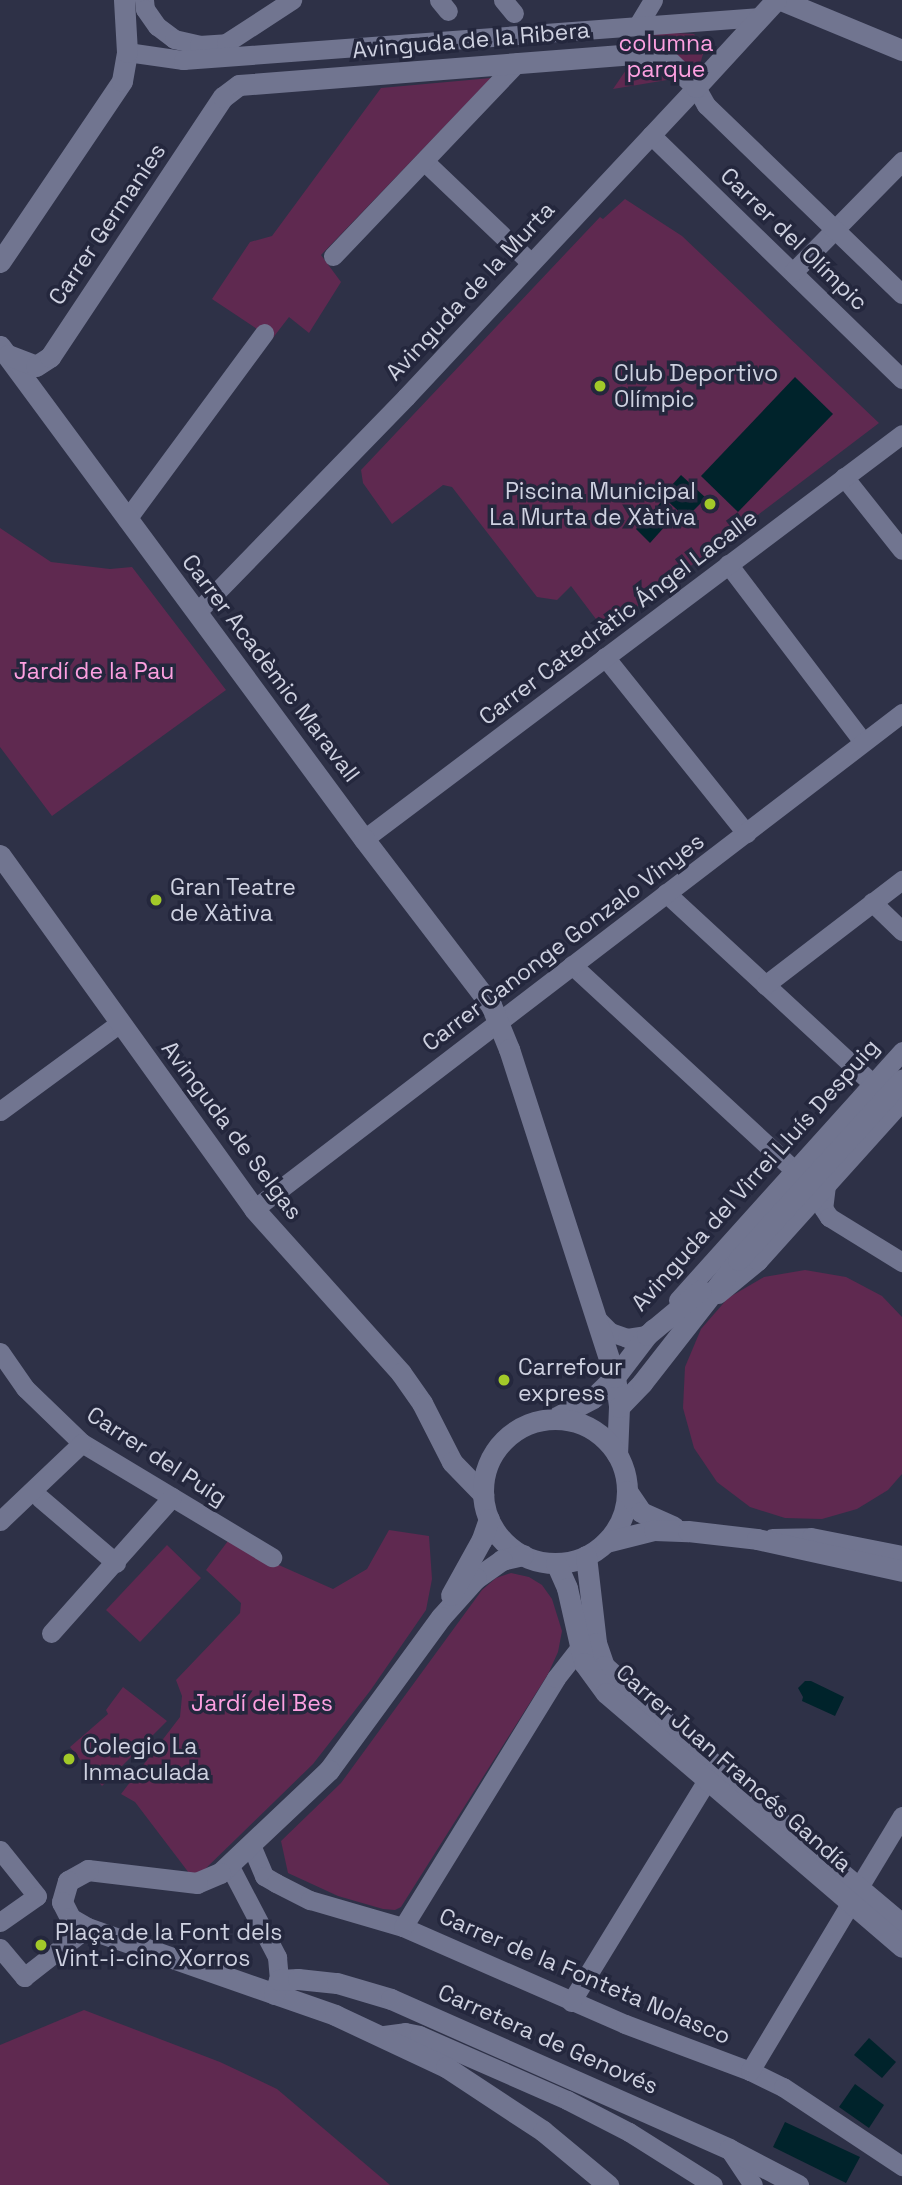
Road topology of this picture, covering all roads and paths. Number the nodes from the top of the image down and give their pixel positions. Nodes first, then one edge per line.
1 (124, 0) edge
2 (144, 0) edge
3 (292, 0) edge
4 (653, 0) edge
5 (776, 0) edge
6 (781, 0) edge
7 (760, 17) junction
8 (638, 25) junction
9 (902, 50) edge
10 (127, 52) junction
11 (518, 62) junction
12 (239, 85) joint
13 (696, 87) junction
14 (651, 135) junction
15 (424, 161) junction
16 (902, 161) edge
17 (834, 229) junction
18 (333, 256) dead end
19 (1, 260) edge
20 (531, 263) junction
21 (793, 272) junction
22 (902, 293) edge
23 (264, 333) dead end
24 (3, 350) edge
25 (902, 379) edge
26 (902, 433) edge
27 (844, 477) junction
28 (127, 519) junction
29 (902, 550) edge
30 (728, 564) junction
31 (197, 612) junction
32 (606, 657) junction
33 (902, 713) edge
34 (863, 742) junction
35 (746, 833) junction
36 (364, 839) junction
37 (0, 855) edge
38 (902, 880) edge
39 (666, 893) junction
40 (872, 902) junction
41 (902, 931) edge
42 (572, 965) junction
43 (765, 985) junction
44 (500, 1021) junction
45 (120, 1023) junction
46 (902, 1051) edge
47 (902, 1080) edge
48 (873, 1084) junction
49 (2, 1105) edge
50 (900, 1107) edge
51 (796, 1171) junction
52 (826, 1185) junction
53 (254, 1209) junction
54 (738, 1260) junction
55 (902, 1262) edge
56 (693, 1314) junction
57 (597, 1319) junction
58 (647, 1335) junction
59 (0, 1352) edge
60 (615, 1377) junction
61 (619, 1407) junction
62 (552, 1419) junction
63 (81, 1444) junction
64 (617, 1454) junction
65 (627, 1491) junction
66 (483, 1494) junction
67 (172, 1497) junction
68 (40, 1498) dead end
69 (489, 1519) junction
70 (0, 1521) edge
71 (688, 1531) junction
72 (757, 1539) junction
73 (606, 1542) junction
74 (523, 1555) junction
75 (902, 1555) edge
76 (586, 1556) junction
77 (272, 1557) dead end
78 (116, 1563) junction
79 (556, 1563) junction
80 (902, 1571) edge
81 (441, 1617) junction
82 (51, 1633) dead end
83 (579, 1649) junction
84 (706, 1782) junction
85 (902, 1816) edge
86 (251, 1845) junction
87 (0, 1850) edge
88 (229, 1865) junction
89 (62, 1895) junction
90 (37, 1896) junction
91 (854, 1896) junction
92 (0, 1922) edge
93 (902, 1924) edge
94 (403, 1927) junction
95 (87, 1928) junction
96 (902, 1947) edge
97 (0, 1948) edge
98 (276, 1987) junction
99 (570, 2002) junction
100 (384, 2035) junction
101 (750, 2071) junction
102 (729, 2149) junction
103 (902, 2165) edge
104 (608, 2185) edge
105 (713, 2185) edge
106 (753, 2185) edge
107 (798, 2185) edge

1 - 10 street
2 - 3 street
4 - 8 street
5 - 7 street, Avinguda de la Murta
6 - 9 street
7 - 8 street, Avinguda de la Ribera
7 - 13 street, Avinguda de la Murta
8 - 10 street, Avinguda de la Ribera
10 - 19 street
11 - 12 street, Avinguda de la Ribera
11 - 13 street, Avinguda de la Ribera
11 - 15 street
12 - 24 street, Carrer Germanies
13 - 14 street, Avinguda de la Murta
13 - 17 street
14 - 20 street, Avinguda de la Murta
14 - 21 street, Carrer del Olímpic
15 - 18 street
15 - 20 street
16 - 17 street
17 - 21 street
17 - 22 street
20 - 31 street, Avinguda de la Murta
21 - 25 street, Carrer del Olímpic
23 - 28 street
24 - 28 street, Carrer Acadèmic Maravall
26 - 27 street, Carrer Catedràtic Ángel Lacalle
27 - 29 street
27 - 30 street, Carrer Catedràtic Ángel Lacalle
28 - 31 street, Carrer Acadèmic Maravall
30 - 32 street, Carrer Catedràtic Ángel Lacalle
30 - 34 street
31 - 36 street, Carrer Acadèmic Maravall
32 - 35 street
32 - 36 street, Carrer Catedràtic Ángel Lacalle
33 - 34 street, Carrer Canonge Gonzalo Vinyes
34 - 35 street, Carrer Canonge Gonzalo Vinyes
35 - 39 street, Carrer Canonge Gonzalo Vinyes
36 - 44 street, Carrer Acadèmic Maravall
37 - 45 street, Avinguda de Selgas
38 - 40 street
39 - 42 street, Carrer Canonge Gonzalo Vinyes
39 - 43 street
40 - 41 street
40 - 43 street
42 - 44 street, Carrer Canonge Gonzalo Vinyes
42 - 51 street
43 - 48 street
44 - 53 street, Carrer Canonge Gonzalo Vinyes
44 - 57 street, Carrer Acadèmic Maravall
45 - 49 street
45 - 53 street, Avinguda de Selgas
46 - 48 street, Avinguda del Virrei Lluís Despuig
47 - 54 street, Avinguda del Virrei Lluís Despuig
48 - 51 street, Avinguda del Virrei Lluís Despuig
50 - 52 street, Avinguda del Virrei Lluís Despuig
51 - 58 street, Avinguda del Virrei Lluís Despuig
52 - 55 street
52 - 56 street, Avinguda del Virrei Lluís Despuig
53 - 66 street, Avinguda de Selgas
54 - 56 street, Avinguda del Virrei Lluís Despuig
54 - 58 street, Avinguda del Virrei Lluís Despuig
56 - 61 street, Avinguda del Virrei Lluís Despuig
57 - 58 street, Avinguda del Virrei Lluís Despuig
57 - 60 street, Carrer Acadèmic Maravall
58 - 60 street, Avinguda del Virrei Lluís Despuig
59 - 63 street, Carrer del Puig
60 - 61 street, Carrer Acadèmic Maravall
60 - 62 street, Avinguda del Virrei Lluís Despuig
61 - 64 street
62 - 64 street
62 - 66 street
63 - 67 street, Carrer del Puig
63 - 70 street
64 - 65 street
65 - 71 street
65 - 73 street
66 - 69 street
67 - 77 street, Carrer del Puig
67 - 78 street
68 - 78 street
69 - 74 street
69 - 81 street
71 - 72 street
71 - 73 street
72 - 75 street
72 - 80 street
73 - 76 street
74 - 79 street
74 - 81 street
76 - 79 street
76 - 91 street, Carrer Juan Francés Gandía
78 - 82 street
79 - 83 street, Carrer Juan Francés Gandía
81 - 86 street
83 - 84 street, Carrer Juan Francés Gandía
83 - 94 street
84 - 91 street, Carrer Juan Francés Gandía
84 - 99 street
85 - 91 street
86 - 88 street
86 - 94 street, Carrer de la Fonteta Nolasco
87 - 90 street
88 - 89 street
88 - 98 street
89 - 90 street
89 - 95 street
90 - 92 street
91 - 93 street, Carrer Juan Francés Gandía
91 - 96 street, Carrer Juan Francés Gandía
91 - 101 street
94 - 99 street, Carrer de la Fonteta Nolasco
95 - 97 street
95 - 98 street
98 - 100 street
98 - 102 street, Carretera de Genovés
99 - 101 street, Carrer de la Fonteta Nolasco
100 - 104 street
100 - 105 street
101 - 103 street, Carrer de la Fonteta Nolasco
102 - 106 street
102 - 107 street, Carretera de Genovés

